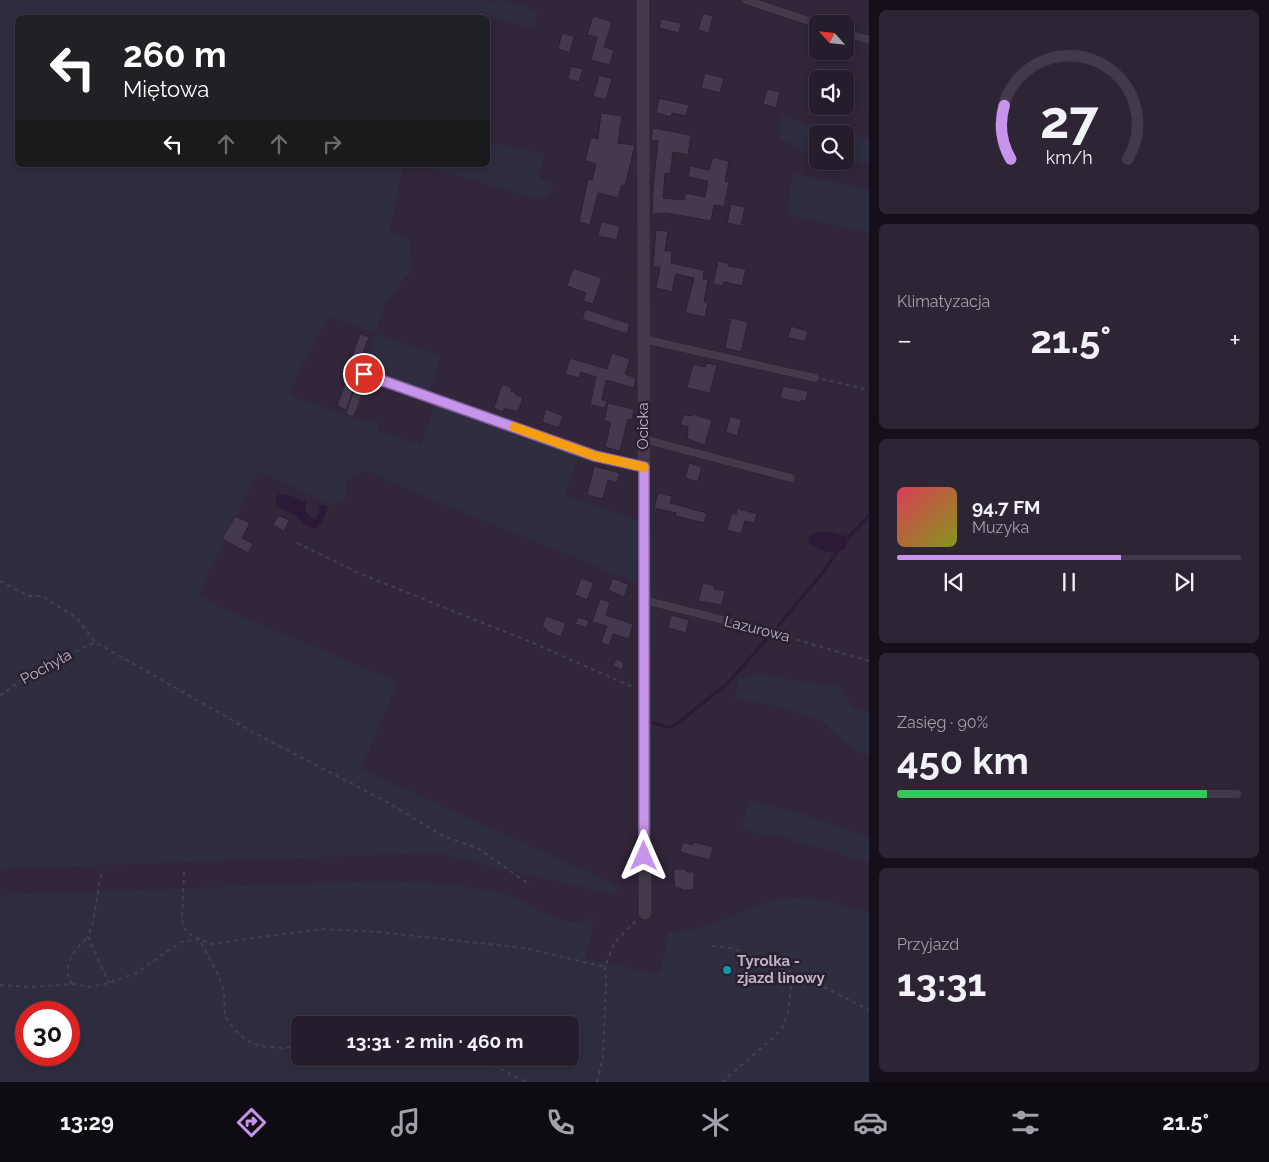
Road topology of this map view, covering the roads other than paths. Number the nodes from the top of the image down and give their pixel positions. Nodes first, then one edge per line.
1 (643, 0) edge
2 (746, 0) edge
3 (809, 21) edge
4 (854, 36) edge
5 (869, 40) edge
6 (643, 339) junction
7 (815, 378) road end
8 (351, 412) dead end
9 (643, 439) junction
10 (644, 467) junction
11 (791, 478) dead end
12 (644, 600) junction
13 (774, 633) road end
14 (645, 912) road end

1 - 6 street, Ocicka
2 - 3 lane
4 - 5 lane
6 - 7 lane
6 - 9 street, Ocicka
8 - 10 lane
9 - 10 street, Ocicka
9 - 11 lane
10 - 12 street, Ocicka
12 - 13 lane, Lazurowa
12 - 14 street, Ocicka

